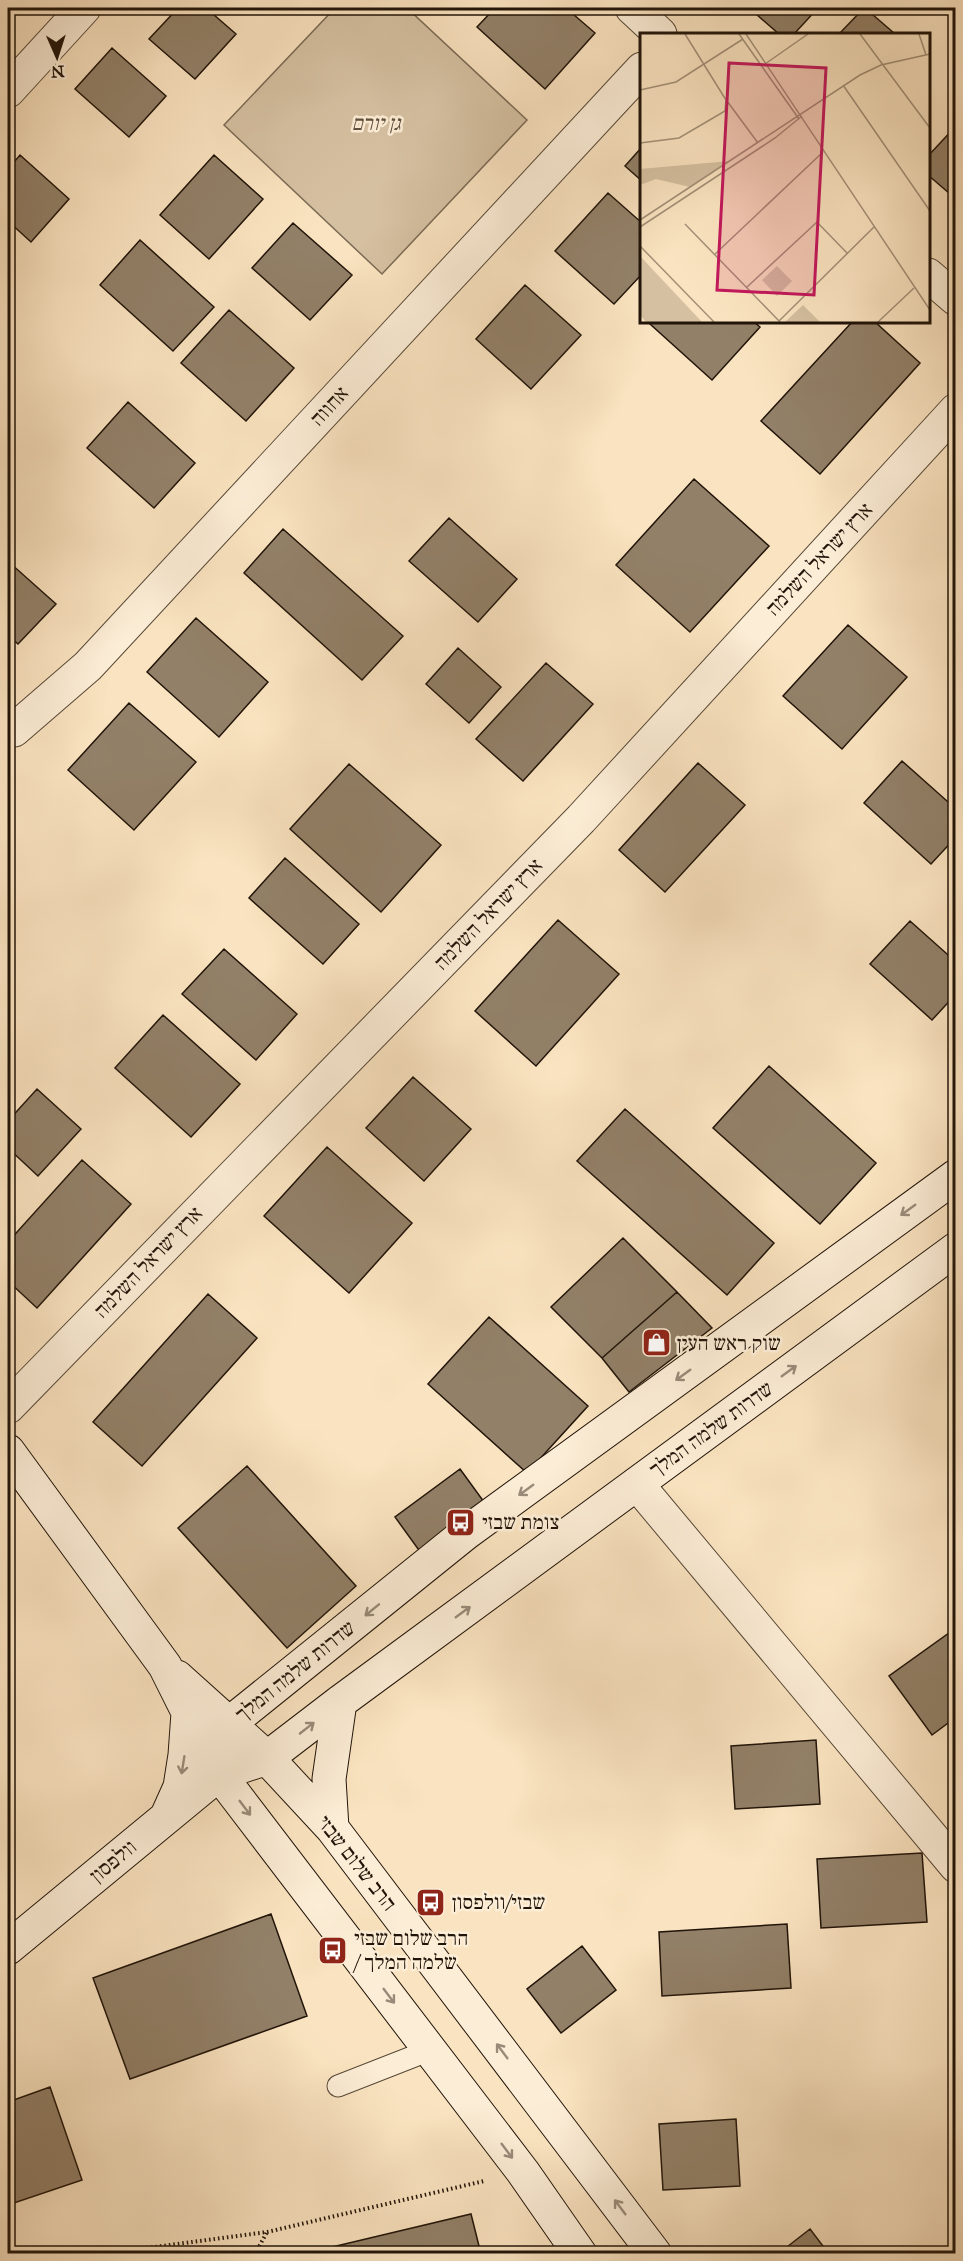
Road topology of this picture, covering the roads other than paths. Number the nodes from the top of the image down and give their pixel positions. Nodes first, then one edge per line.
1 (84, 8) edge
2 (633, 8) edge
3 (659, 33) edge
4 (640, 71) edge
5 (8, 91) edge
6 (930, 277) edge
7 (956, 299) edge
8 (956, 410) edge
9 (8, 724) edge
10 (956, 1176) edge
11 (956, 1249) edge
12 (8, 1407) edge
13 (8, 1451) edge
14 (637, 1484) junction
15 (165, 1666) junction
16 (340, 1702) junction
17 (188, 1711) junction
18 (230, 1723) junction
19 (267, 1758) junction
20 (219, 1774) junction
21 (167, 1816) junction
22 (332, 1828) junction
23 (956, 1866) edge
24 (8, 1948) edge
25 (430, 2050) junction
26 (338, 2086) dead end
27 (643, 2249) edge
28 (580, 2253) edge

1 - 5 street
2 - 3 street
4 - 9 street, אחווה
6 - 7 street
8 - 12 street, ארץ ישראל השלמה
10 -> 18 street, שדרות שלמה המלך
14 -> 11 street, שדרות שלמה המלך
13 - 15 street, הרב שלום שבזי
16 -> 14 street, שדרות שלמה המלך
14 - 23 street
15 - 17 street, הרב שלום שבזי
15 - 18 street, הרב שלום שבזי
19 -> 16 street, שדרות שלמה המלך
16 - 22 street
17 - 20 street, הרב שלום שבזי
17 -> 21 street
18 - 19 street, הרב שלום שבזי
18 - 20 street, שדרות שלמה המלך
19 - 20 street, שדרות שלמה המלך
19 - 22 street, הרב שלום שבזי
20 - 21 street, וולפסון
20 -> 25 street, הרב שלום שבזי
21 - 24 street, וולפסון
27 -> 22 street, הרב שלום שבזי
25 - 26 lane
25 -> 28 street, הרב שלום שבזי

